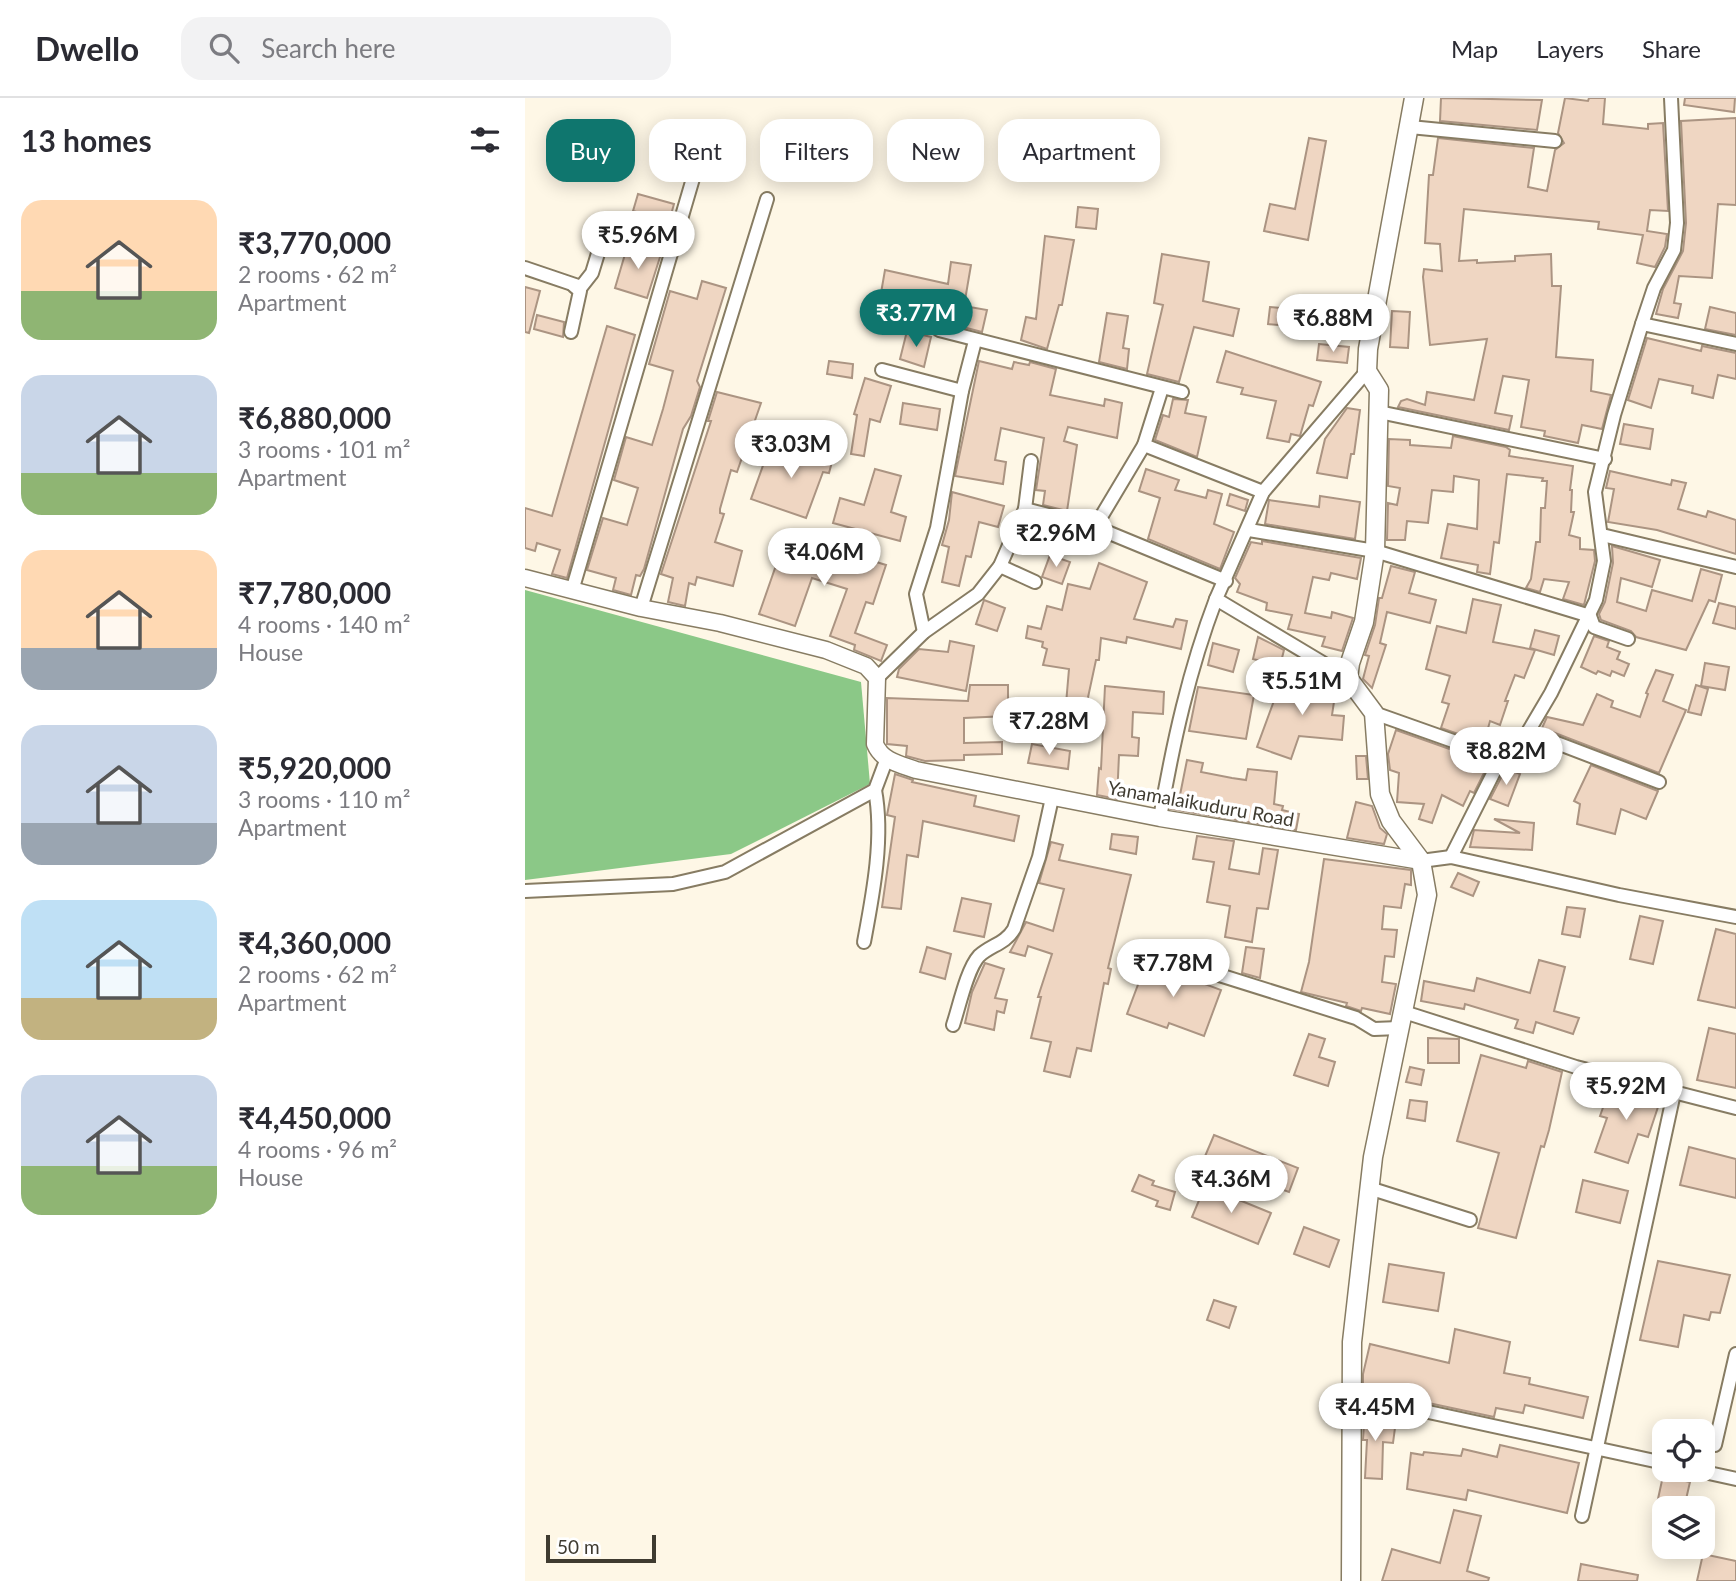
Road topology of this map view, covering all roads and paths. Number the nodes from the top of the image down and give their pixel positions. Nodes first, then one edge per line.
1 (1414, 98) edge
2 (1671, 98) edge
3 (1410, 127) junction
4 (1555, 141) dead end
5 (692, 182) edge
6 (767, 199) dead end
7 (599, 250) dead end
8 (525, 268) edge
9 (574, 286) junction
10 (1642, 324) junction
11 (939, 330) dead end
12 (571, 332) dead end
13 (975, 341) junction
14 (1736, 344) edge
15 (882, 370) dead end
16 (1367, 371) junction
17 (1162, 388) junction
18 (963, 391) junction
19 (1181, 392) dead end
20 (1378, 412) junction
21 (1144, 445) junction
22 (1605, 459) junction
23 (1031, 461) dead end
24 (1263, 492) junction
25 (1025, 509) junction
26 (1095, 527) junction
27 (1249, 530) junction
28 (1602, 534) junction
29 (1375, 551) junction
30 (1000, 566) junction
31 (1736, 567) edge
32 (525, 578) edge
33 (1226, 581) junction
34 (1035, 582) dead end
35 (572, 591) junction
36 (1216, 599) junction
37 (641, 608) junction
38 (1590, 616) junction
39 (923, 632) junction
40 (1628, 639) dead end
41 (877, 678) junction
42 (1348, 678) junction
43 (1374, 713) junction
44 (1528, 732) junction
45 (887, 758) junction
46 (1501, 758) junction
47 (1658, 782) dead end
48 (876, 790) junction
49 (1052, 798) junction
50 (1160, 818) junction
51 (1451, 857) junction
52 (1421, 861) junction
53 (525, 891) edge
54 (1736, 917) edge
55 (864, 942) dead end
56 (1178, 962) dead end
57 (1402, 1020) junction
58 (953, 1025) dead end
59 (1674, 1093) junction
60 (1736, 1108) edge
61 (1369, 1188) junction
62 (1471, 1220) dead end
63 (1736, 1354) edge
64 (1350, 1395) junction
65 (1715, 1445) dead end
66 (1597, 1448) junction
67 (1652, 1460) edge
68 (1715, 1474) edge
69 (1736, 1479) edge
70 (1582, 1516) dead end
71 (1351, 1581) edge

1 - 3 main road
2 - 10 street
3 - 4 street
3 - 16 main road
5 - 35 street
6 - 37 street
7 - 9 street
8 - 9 street
9 - 12 street
10 - 14 street
10 - 22 street
11 - 13 street
13 - 17 street
13 - 18 street
15 - 18 street
16 - 20 main road
16 - 24 street
17 - 19 street
17 - 21 street
18 - 39 street
20 - 22 street
20 - 29 main road
21 - 24 street
21 - 26 street
22 - 28 street
23 - 25 street
24 - 27 street
25 - 26 street
25 - 30 street
26 - 33 street
27 - 29 street
27 - 33 street
28 - 31 street
28 - 38 street
29 - 38 street
29 - 42 main road
30 - 34 street
30 - 39 street
32 - 35 street
33 - 36 street
35 - 37 street
36 - 42 street
36 - 50 street
37 - 41 street
38 - 40 street
38 - 44 street
39 - 41 street
41 - 45 street
42 - 43 main road
43 - 46 street
43 - 52 main road
44 - 46 street
44 - 47 street
45 - 48 street
45 - 49 street, Yanamalaikuduru Road
46 - 51 street
48 - 53 street
48 - 55 street
49 - 50 street, Yanamalaikuduru Road
49 - 58 street
50 - 52 street, Yanamalaikuduru Road
51 - 52 street
51 - 54 street
52 - 57 main road
56 - 57 street
57 - 59 street
57 - 61 main road
59 - 60 street
59 - 66 street
61 - 62 street
61 - 64 main road
63 - 65 street
64 - 66 street
64 - 71 main road
66 - 67 street
66 - 70 street
68 - 69 street

